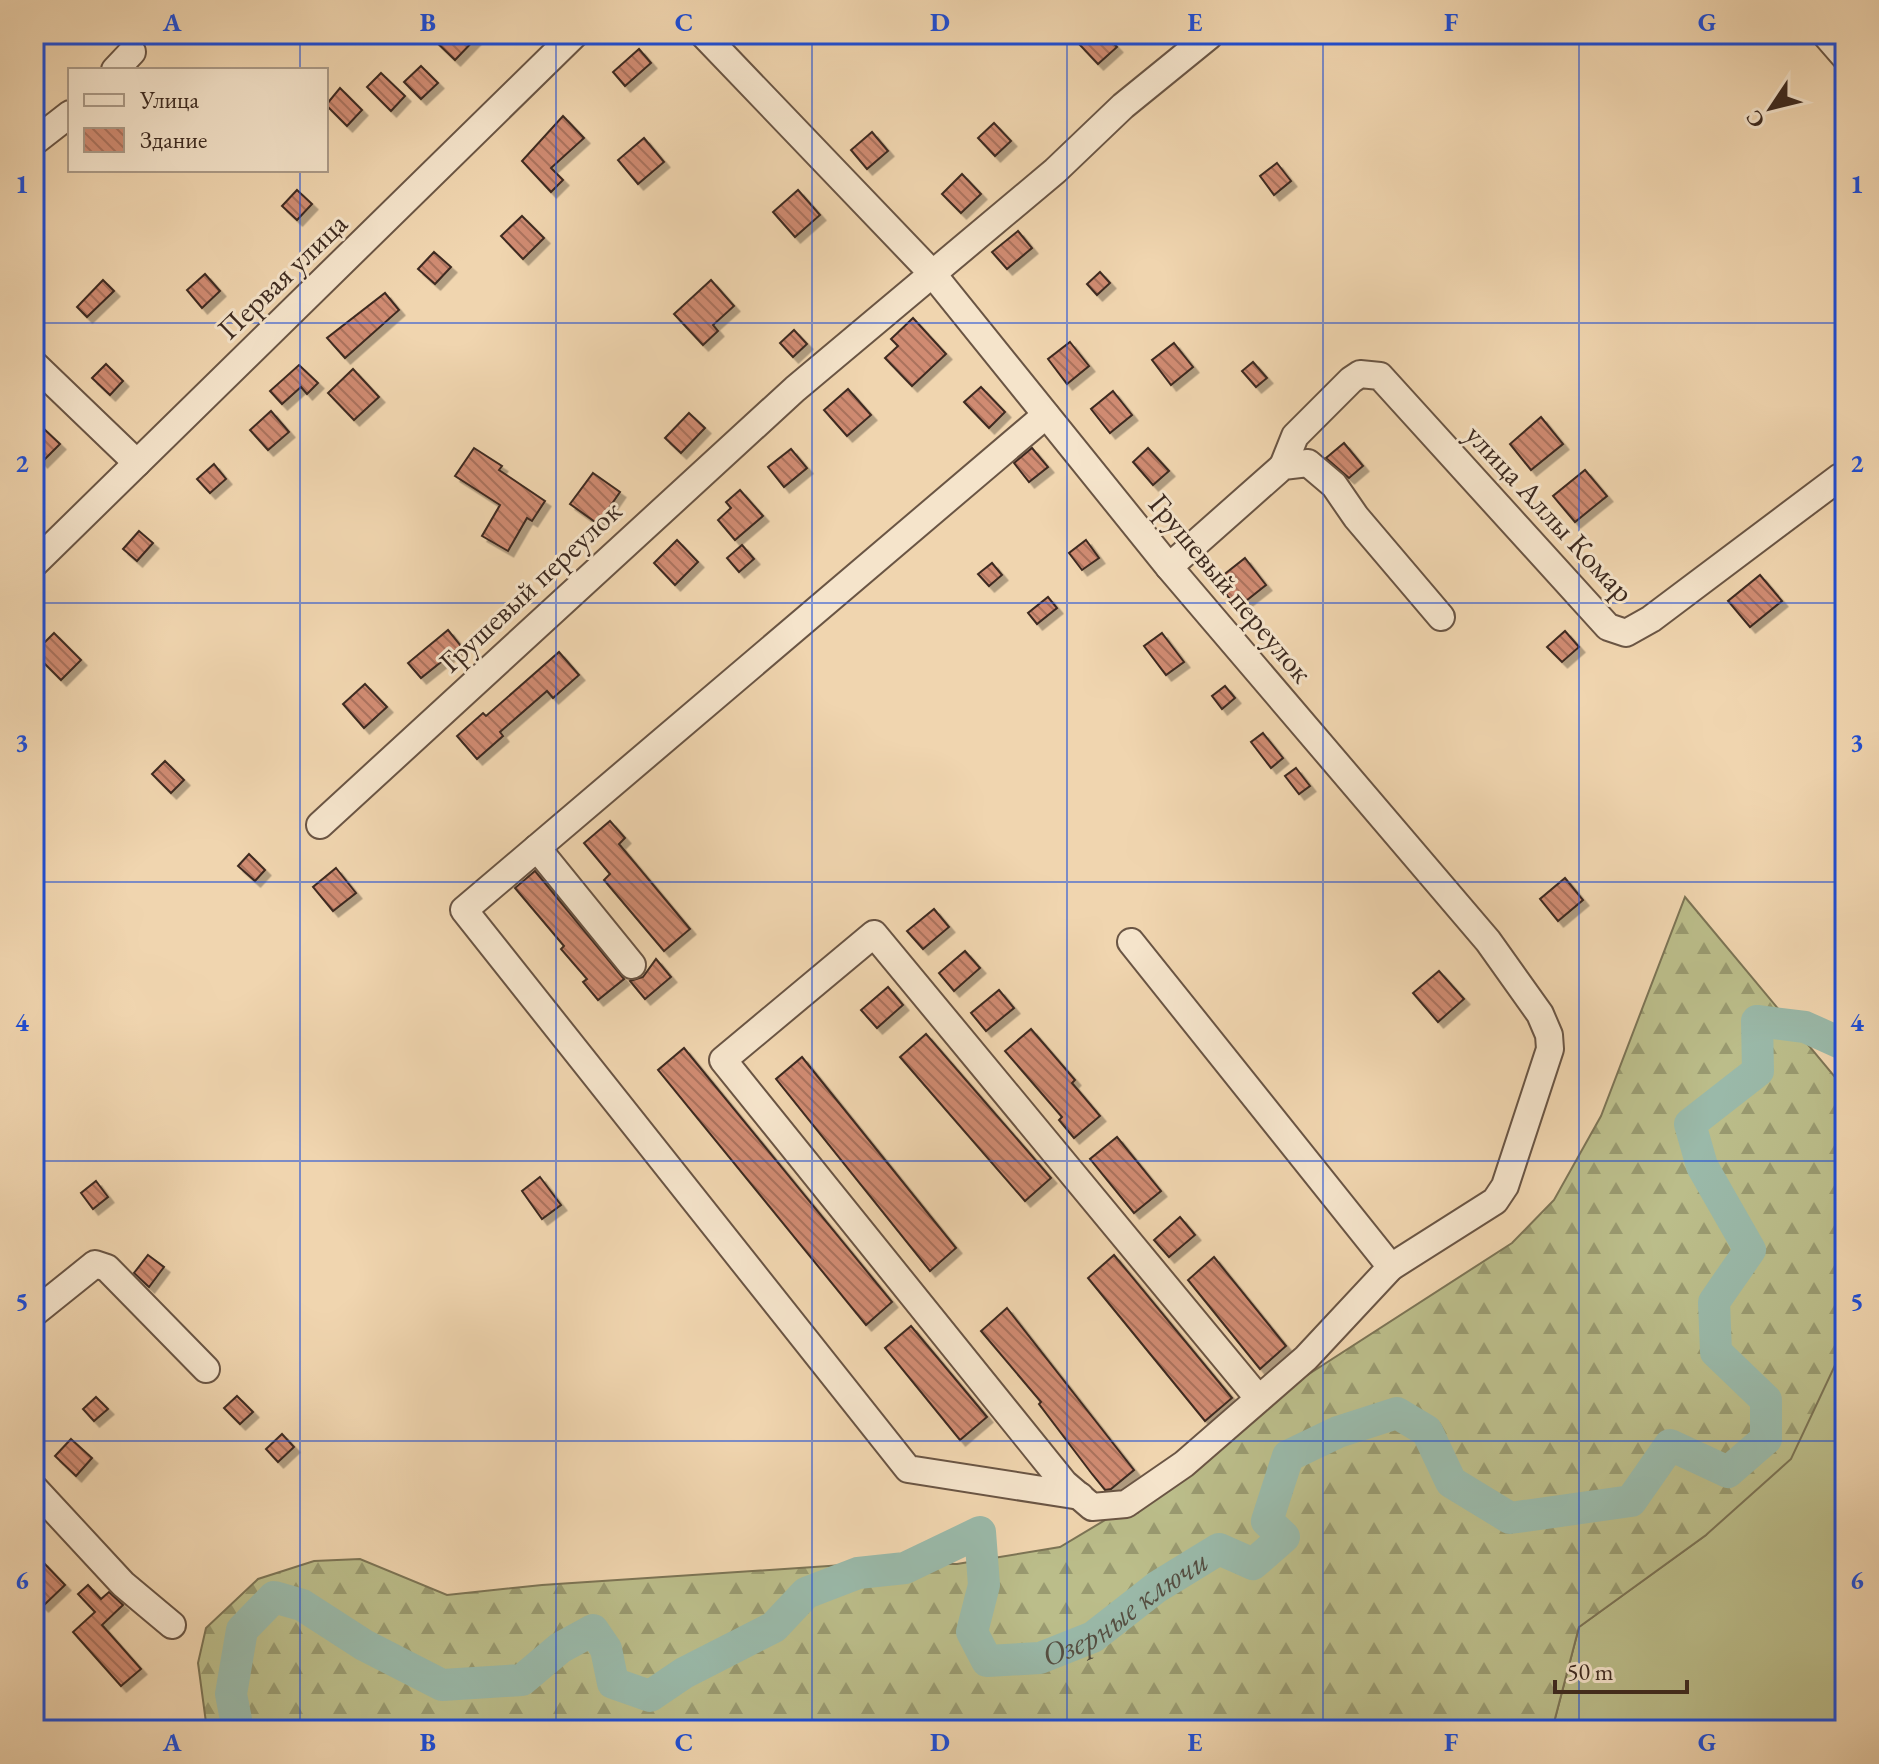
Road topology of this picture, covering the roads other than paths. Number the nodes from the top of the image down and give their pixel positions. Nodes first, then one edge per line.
1 (575, 34) edge
2 (703, 34) edge
3 (1825, 34) edge
4 (1209, 36) dead end
5 (1845, 57) edge
6 (68, 116) edge
7 (34, 142) edge
8 (931, 272) junction
9 (34, 364) edge
10 (1046, 415) junction
11 (137, 463) junction
12 (1283, 466) junction
13 (1840, 477) dead end
14 (34, 564) edge
15 (1169, 567) junction
16 (1441, 617) dead end
17 (320, 825) dead end
18 (537, 848) junction
19 (1131, 942) dead end
20 (632, 965) dead end
21 (1391, 1267) junction
22 (34, 1313) edge
23 (206, 1369) dead end
24 (1259, 1399) junction
25 (34, 1488) edge
26 (1080, 1496) junction
27 (172, 1625) dead end

1 - 11 street, Первая улица
2 - 8 street, Грушевый переулок
3 - 5 street
4 - 8 street, Грушевый переулок
6 - 7 street
8 - 10 street, Грушевый переулок
8 - 17 street, Грушевый переулок
9 - 11 street
10 - 15 street, Грушевый переулок
10 - 18 street
11 - 14 street, Первая улица
12 - 13 street, улица Аллы Комар
12 - 15 street
12 - 16 street
15 - 21 street, Грушевый переулок
18 - 20 street
18 - 26 street, Грушевый переулок
19 - 21 street
21 - 24 street, Грушевый переулок
22 - 23 street
24 - 26 street, Грушевый переулок
24 - 26 street
25 - 27 street

